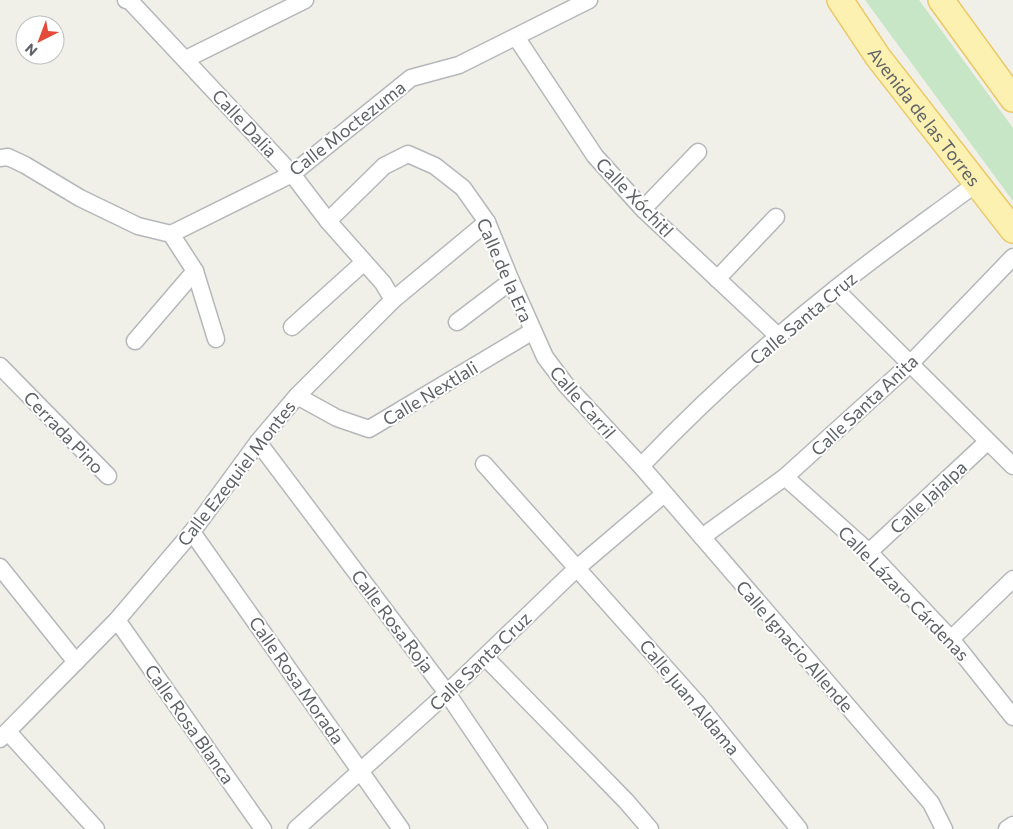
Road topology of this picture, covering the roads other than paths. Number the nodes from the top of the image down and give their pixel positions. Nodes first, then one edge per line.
1 (129, 0) edge
2 (305, 0) edge
3 (589, 0) edge
4 (840, 0) edge
5 (941, 0) edge
6 (516, 37) junction
7 (186, 59) junction
8 (1013, 99) edge
9 (698, 152) dead end
10 (0, 158) edge
11 (292, 174) junction
12 (978, 183) junction
13 (643, 209) junction
14 (776, 217) dead end
15 (328, 222) junction
16 (487, 222) junction
17 (1013, 230) edge
18 (171, 234) junction
19 (1013, 257) edge
20 (363, 262) junction
21 (195, 271) junction
22 (717, 279) junction
23 (511, 282) junction
24 (835, 289) junction
25 (393, 300) junction
26 (456, 322) dead end
27 (292, 327) dead end
28 (533, 331) junction
29 (778, 336) junction
30 (216, 339) dead end
31 (135, 341) dead end
32 (909, 365) junction
33 (0, 366) edge
34 (297, 396) junction
35 (258, 442) junction
36 (987, 442) junction
37 (484, 464) dead end
38 (641, 466) junction
39 (1013, 466) edge
40 (108, 476) dead end
41 (785, 477) junction
42 (664, 494) junction
43 (192, 532) junction
44 (702, 537) junction
45 (869, 552) junction
46 (0, 567) edge
47 (577, 568) junction
48 (1013, 578) edge
49 (118, 620) junction
50 (952, 639) junction
51 (485, 657) junction
52 (76, 662) junction
53 (447, 693) junction
54 (1013, 718) edge
55 (4, 735) edge
56 (362, 772) junction
57 (1013, 825) edge
58 (96, 829) edge
59 (262, 829) edge
60 (296, 829) edge
61 (401, 829) edge
62 (538, 829) edge
63 (650, 829) edge
64 (799, 829) edge
65 (944, 829) edge
66 (1007, 829) edge

1 - 7 street, Calle Dalia
2 - 7 street
3 - 6 street, Calle Moctezuma
4 - 12 main road, Avenida de las Torres
5 - 8 main road
6 - 11 street, Calle Moctezuma
6 - 13 street, Calle Xóchitl
7 - 11 street, Calle Dalia
9 - 13 street
10 - 18 street
11 - 15 street, Calle Dalia
11 - 18 street, Calle Moctezuma
12 - 17 main road, Avenida de las Torres
12 - 24 street, Calle Santa Cruz
13 - 22 street, Calle Xóchitl
14 - 22 street
15 - 16 street, Calle de la Era
15 - 20 street, Calle Dalia
16 - 23 street, Calle de la Era
16 - 25 street, Calle Ezequiel Montes
18 - 21 street
19 - 32 street, Calle Santa Anita
20 - 25 street, Calle Dalia
20 - 27 street
21 - 30 street
21 - 31 street
22 - 29 street, Calle Xóchitl
23 - 26 street
23 - 28 street, Calle de la Era
24 - 29 street, Calle Santa Cruz
24 - 32 street
25 - 34 street, Calle Ezequiel Montes
28 - 34 street, Calle Nextlali
28 - 38 street, Calle Carril
29 - 38 street, Calle Santa Cruz
32 - 36 street
32 - 41 street, Calle Santa Anita
33 - 40 street, Cerrada Pino
34 - 35 street, Calle Ezequiel Montes
35 - 43 street, Calle Ezequiel Montes
35 - 53 street, Calle Rosa Roja
36 - 39 street
36 - 45 street, Calle Jajalpa
37 - 47 street, Calle Juan Aldama
38 - 42 street, Calle Ignacio Allende
41 - 44 street, Calle Santa Anita
41 - 45 street, Calle Lázaro Cárdenas
42 - 44 street, Calle Ignacio Allende
42 - 47 street, Calle Santa Cruz
43 - 49 street, Calle Ezequiel Montes
43 - 56 street, Calle Rosa Morada
44 - 65 street, Calle Ignacio Allende
45 - 50 street, Calle Lázaro Cárdenas
46 - 52 street
47 - 51 street, Calle Santa Cruz
47 - 64 street, Calle Juan Aldama
48 - 50 street
49 - 52 street, Calle Ezequiel Montes
49 - 59 street, Calle Rosa Blanca
50 - 54 street, Calle Lázaro Cárdenas
51 - 53 street, Calle Santa Cruz
51 - 63 street
52 - 55 street, Calle Ezequiel Montes
53 - 56 street, Calle Santa Cruz
53 - 62 street, Calle Rosa Roja
55 - 58 street
56 - 60 street, Calle Santa Cruz
56 - 61 street, Calle Rosa Morada
57 - 66 street

